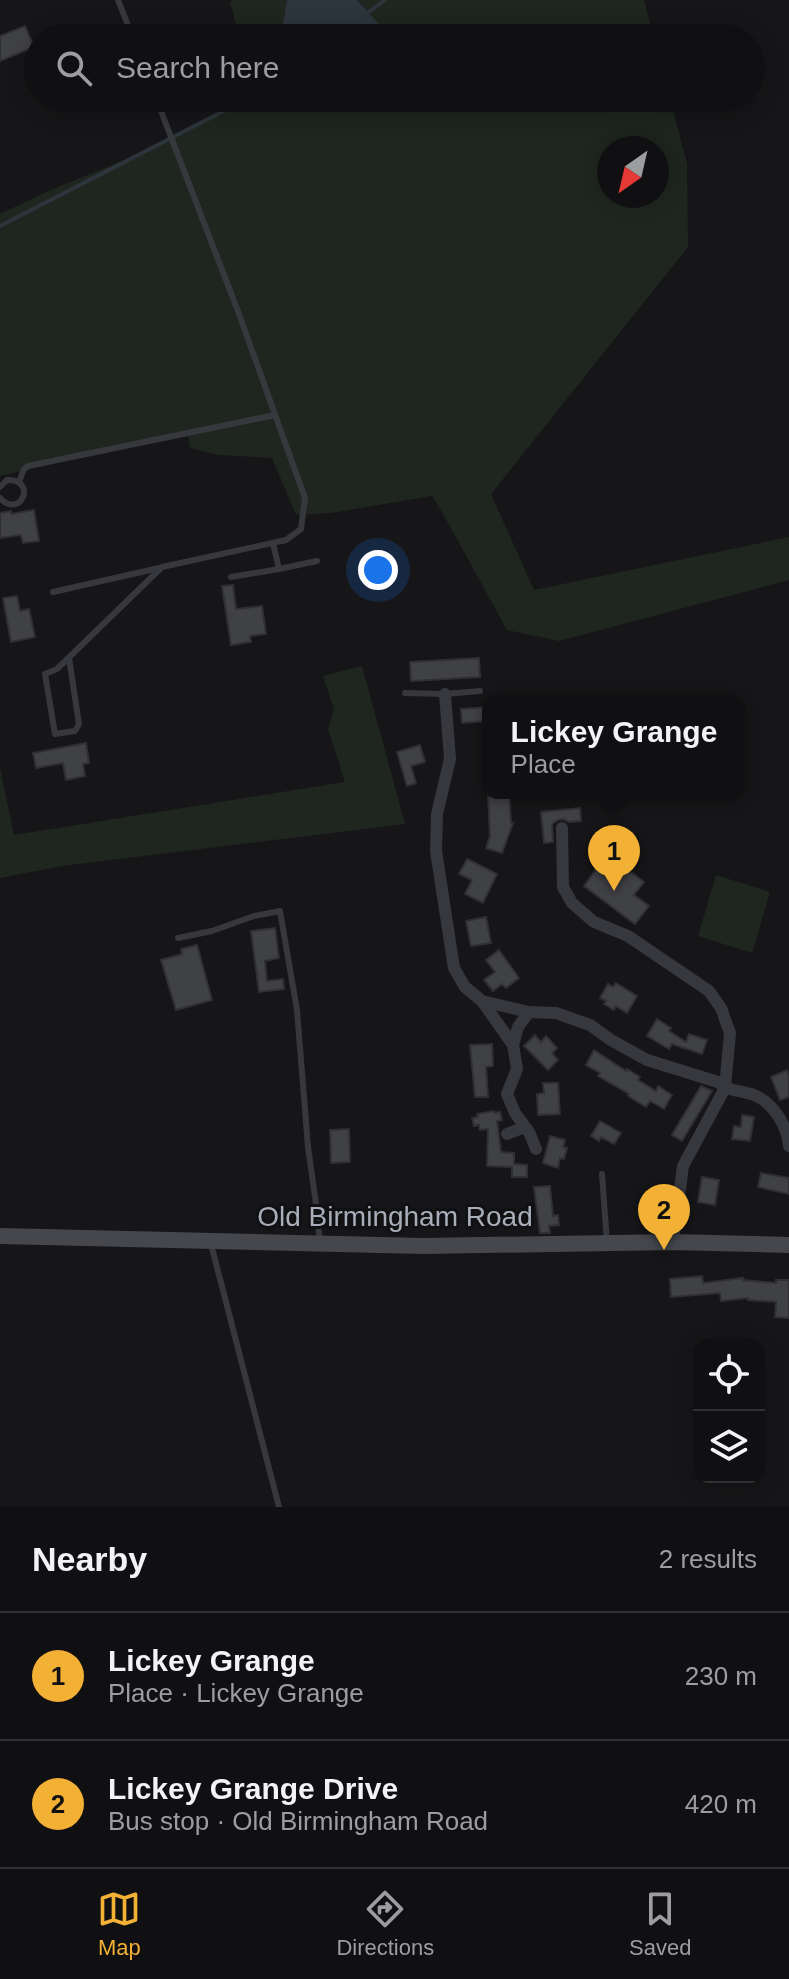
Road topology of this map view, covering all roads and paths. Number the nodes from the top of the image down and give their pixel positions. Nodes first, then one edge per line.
1 (118, 0) edge
2 (127, 24) edge
3 (161, 112) edge
4 (275, 415) junction
5 (19, 482) junction
6 (0, 487) edge
7 (0, 498) edge
8 (273, 543) junction
9 (317, 561) dead end
10 (162, 567) junction
11 (279, 569) junction
12 (231, 577) dead end
13 (53, 592) dead end
14 (69, 658) junction
15 (480, 691) dead end
16 (405, 693) dead end
17 (445, 694) junction
18 (562, 828) dead end
19 (178, 938) dead end
20 (482, 1001) junction
21 (529, 1012) junction
22 (513, 1045) junction
23 (725, 1088) junction
24 (525, 1127) junction
25 (507, 1134) dead end
26 (789, 1146) edge
27 (536, 1149) dead end
28 (602, 1174) dead end
29 (0, 1236) edge
30 (210, 1240) junction
31 (673, 1242) junction
32 (320, 1243) junction
33 (607, 1243) junction
34 (789, 1245) edge
35 (279, 1507) edge

1 - 2 lane
3 - 4 lane
4 - 5 lane
4 - 8 lane
5 - 6 lane
5 - 7 lane
8 - 10 lane
8 - 11 lane
9 - 11 lane
10 - 13 lane
10 - 14 lane
11 - 12 lane
14 - 14 lane
15 - 17 lane
16 - 17 lane
17 - 20 street
18 - 23 street
19 - 32 lane
20 - 21 street
20 - 22 street
21 - 22 street
21 - 23 street
22 - 24 street
23 - 26 street
23 - 31 street
24 - 25 street
24 - 27 street
28 - 33 lane
29 - 30 main road, Old Birmingham Road
30 - 32 main road, Old Birmingham Road
30 - 35 lane
31 - 33 main road, Old Birmingham Road
31 - 34 main road, Old Birmingham Road
32 - 33 main road, Old Birmingham Road

